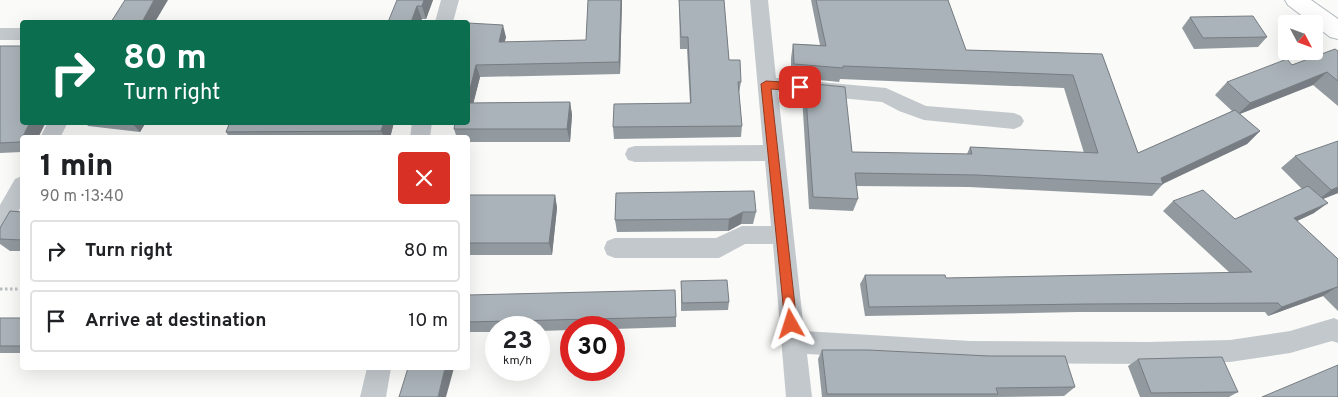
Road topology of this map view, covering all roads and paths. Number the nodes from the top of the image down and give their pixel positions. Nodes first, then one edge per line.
1 (450, 0) edge
2 (759, 0) edge
3 (1296, 0) edge
4 (445, 20) edge
5 (1338, 31) edge
6 (0, 34) edge
7 (20, 34) edge
8 (766, 84) junction
9 (1014, 121) dead end
10 (773, 152) junction
11 (635, 154) dead end
12 (20, 189) edge
13 (0, 226) edge
14 (782, 236) junction
15 (615, 248) dead end
16 (0, 289) edge
17 (20, 289) edge
18 (1338, 332) edge
19 (793, 342) junction
20 (379, 370) edge
21 (373, 397) edge
22 (799, 397) edge

1 - 4 street
2 - 8 street
3 - 5 street
6 - 7 street
8 - 9 street
8 - 10 street
10 - 11 street
10 - 14 street
12 - 13 street
14 - 15 street
14 - 19 street
16 - 17 path
18 - 19 street
19 - 22 street
20 - 21 street

